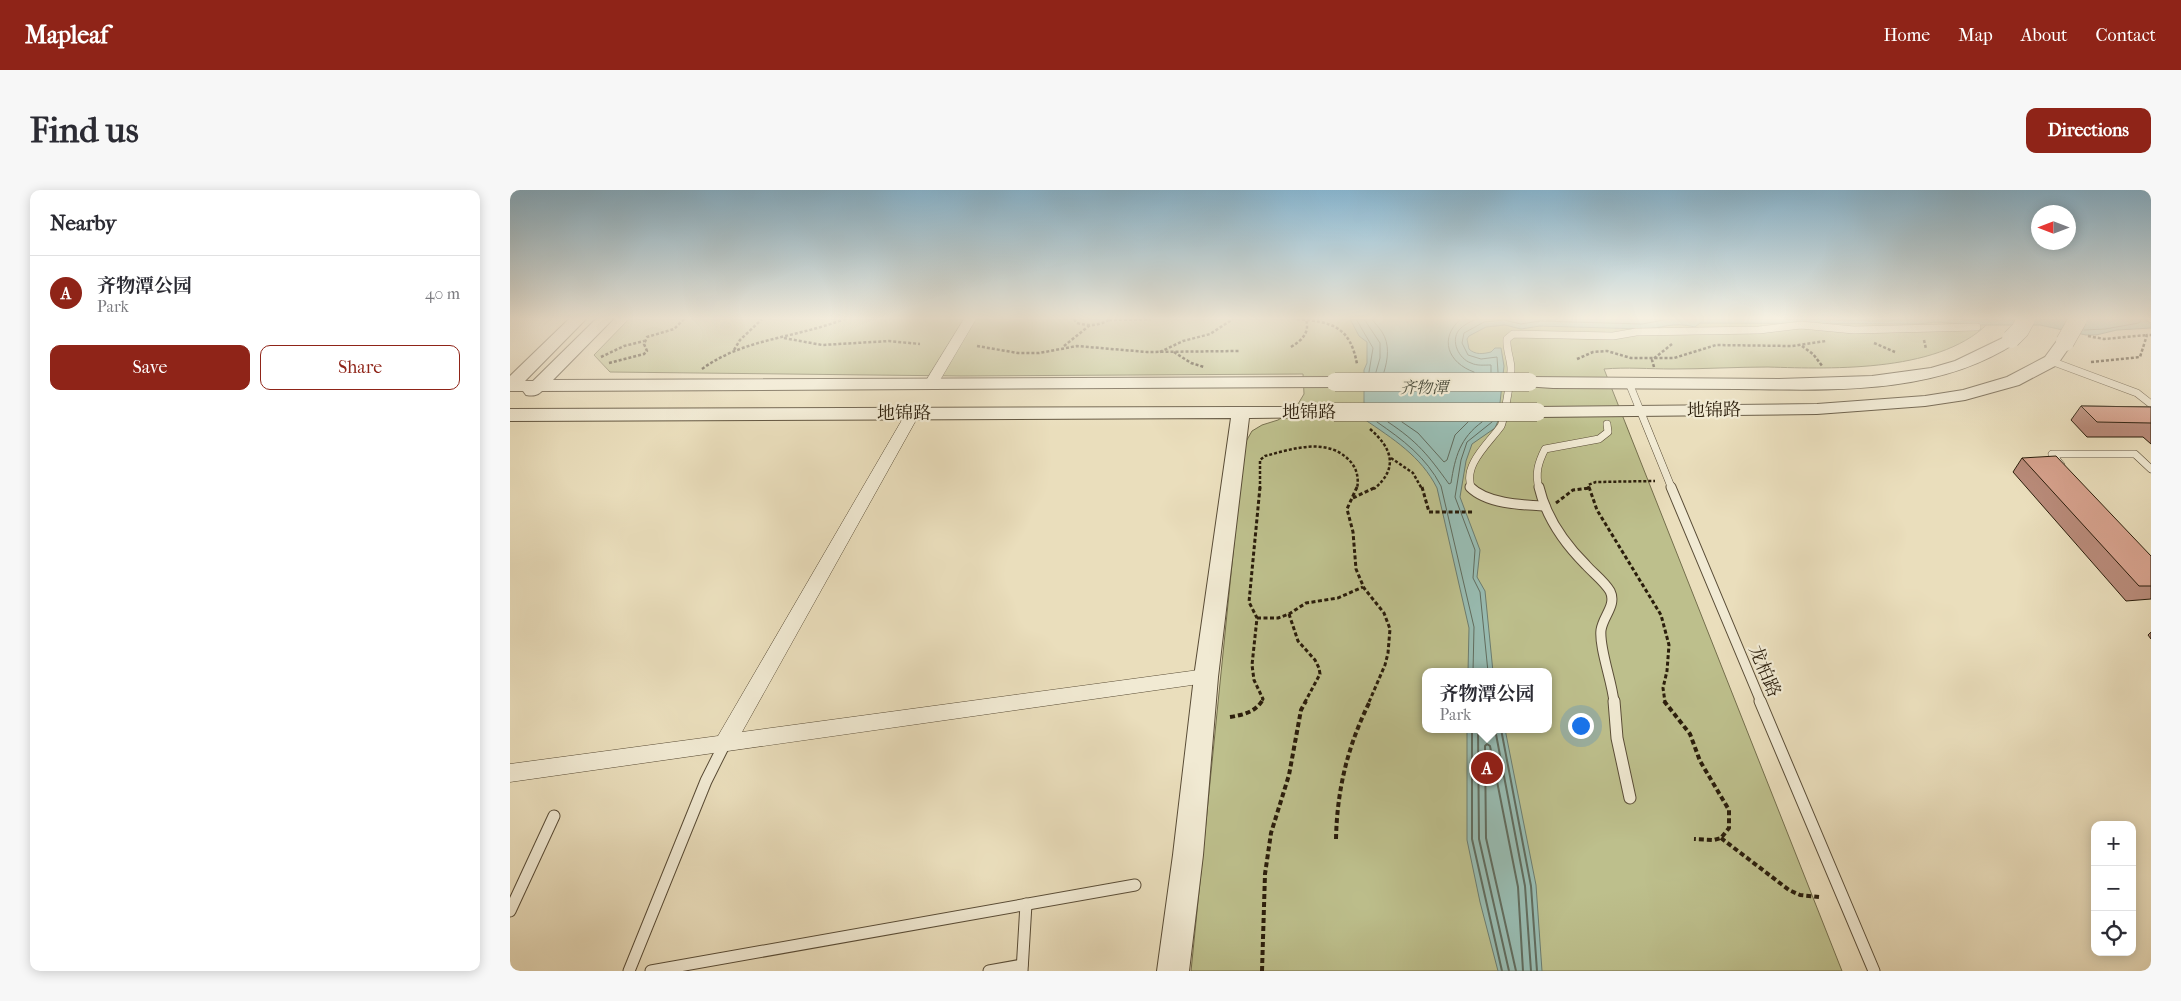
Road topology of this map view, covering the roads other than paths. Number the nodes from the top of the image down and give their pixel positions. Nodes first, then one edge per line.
1 (541, 355) edge
2 (568, 355) edge
3 (948, 355) edge
4 (1508, 355) edge
5 (1982, 355) edge
6 (2060, 355) edge
7 (2057, 363) junction
8 (1629, 383) junction
9 (931, 384) junction
10 (510, 386) edge
11 (537, 386) junction
12 (2151, 404) edge
13 (1241, 412) junction
14 (1640, 412) junction
15 (913, 413) junction
16 (510, 414) edge
17 (1607, 424) dead end
18 (2065, 469) edge
19 (2151, 469) edge
20 (1545, 506) junction
21 (1206, 677) junction
22 (725, 743) junction
23 (510, 772) edge
24 (1630, 798) dead end
25 (554, 816) dead end
26 (1135, 885) dead end
27 (1026, 904) junction
28 (510, 911) edge
29 (1022, 968) edge
30 (630, 971) edge
31 (650, 971) edge
32 (989, 971) edge
33 (1172, 971) edge
34 (1874, 971) edge

1 - 10 street
2 - 11 street
3 - 9 street
4 - 20 lane
5 - 8 street, 地锦路, bridge
6 - 7 street, 地锦路, bridge
7 - 12 lane
7 - 14 street, 地锦路
8 - 9 street, 地锦路, bridge
8 - 14 lane, 龙柏路
9 - 11 street, 地锦路
10 - 11 street, 地锦路
11 - 16 street
13 - 14 street, 地锦路, bridge
13 - 15 street, 地锦路
13 - 21 street
14 - 34 lane, 龙柏路
15 - 16 street, 地锦路
15 - 22 street
17 - 20 lane
18 - 19 lane
20 - 24 lane
21 - 22 street
21 - 33 street
22 - 23 street
22 - 30 lane
25 - 28 lane
26 - 27 lane
27 - 29 lane
27 - 31 lane
29 - 32 lane

